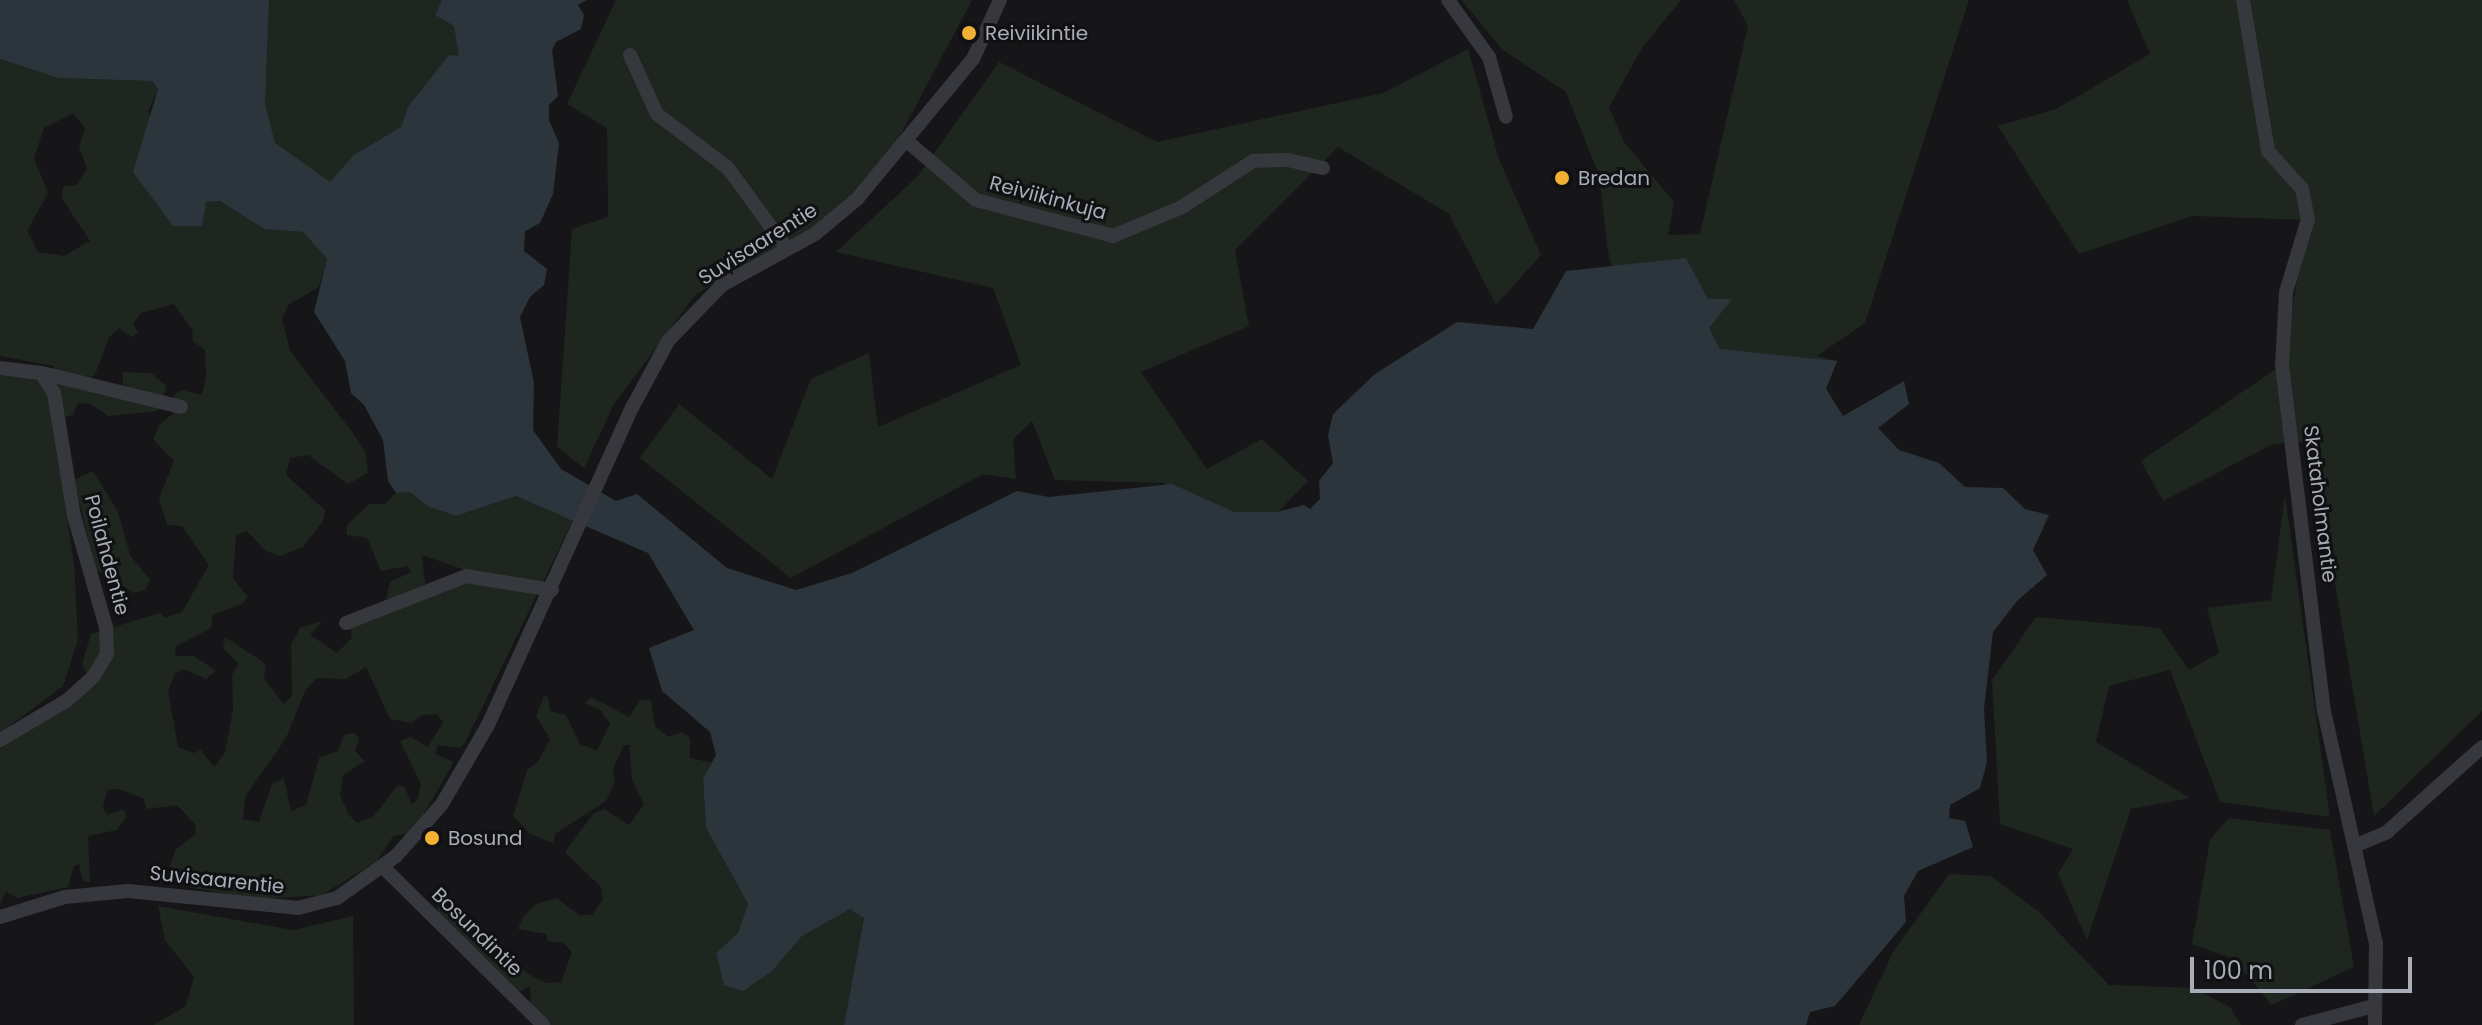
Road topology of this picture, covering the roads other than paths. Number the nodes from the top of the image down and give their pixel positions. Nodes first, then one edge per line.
1 (1000, 0) edge
2 (1448, 0) edge
3 (2243, 0) edge
4 (630, 55) dead end
5 (1506, 117) dead end
6 (908, 142) junction
7 (1323, 168) dead end
8 (787, 249) junction
9 (0, 368) edge
10 (41, 373) junction
11 (181, 407) dead end
12 (552, 590) junction
13 (346, 623) dead end
14 (0, 740) edge
15 (2482, 747) edge
16 (2357, 845) junction
17 (383, 867) junction
18 (0, 917) edge
19 (2374, 1006) junction
20 (543, 1025) edge
21 (2302, 1025) edge
22 (2375, 1025) edge

1 - 6 street, Suvisaarentie
2 - 5 street
3 - 16 street, Skataholmantie
4 - 8 street
6 - 7 street, Reiviikinkuja
6 - 8 street, Suvisaarentie
8 - 12 street, Suvisaarentie
9 - 10 street
10 - 11 street
10 - 14 street, Poilahdentie
12 - 13 street
12 - 17 street, Suvisaarentie
15 - 16 street
16 - 19 street, Skataholmantie
17 - 18 street, Suvisaarentie
17 - 20 street, Bosundintie
19 - 21 street
19 - 22 street, Skataholmantie

